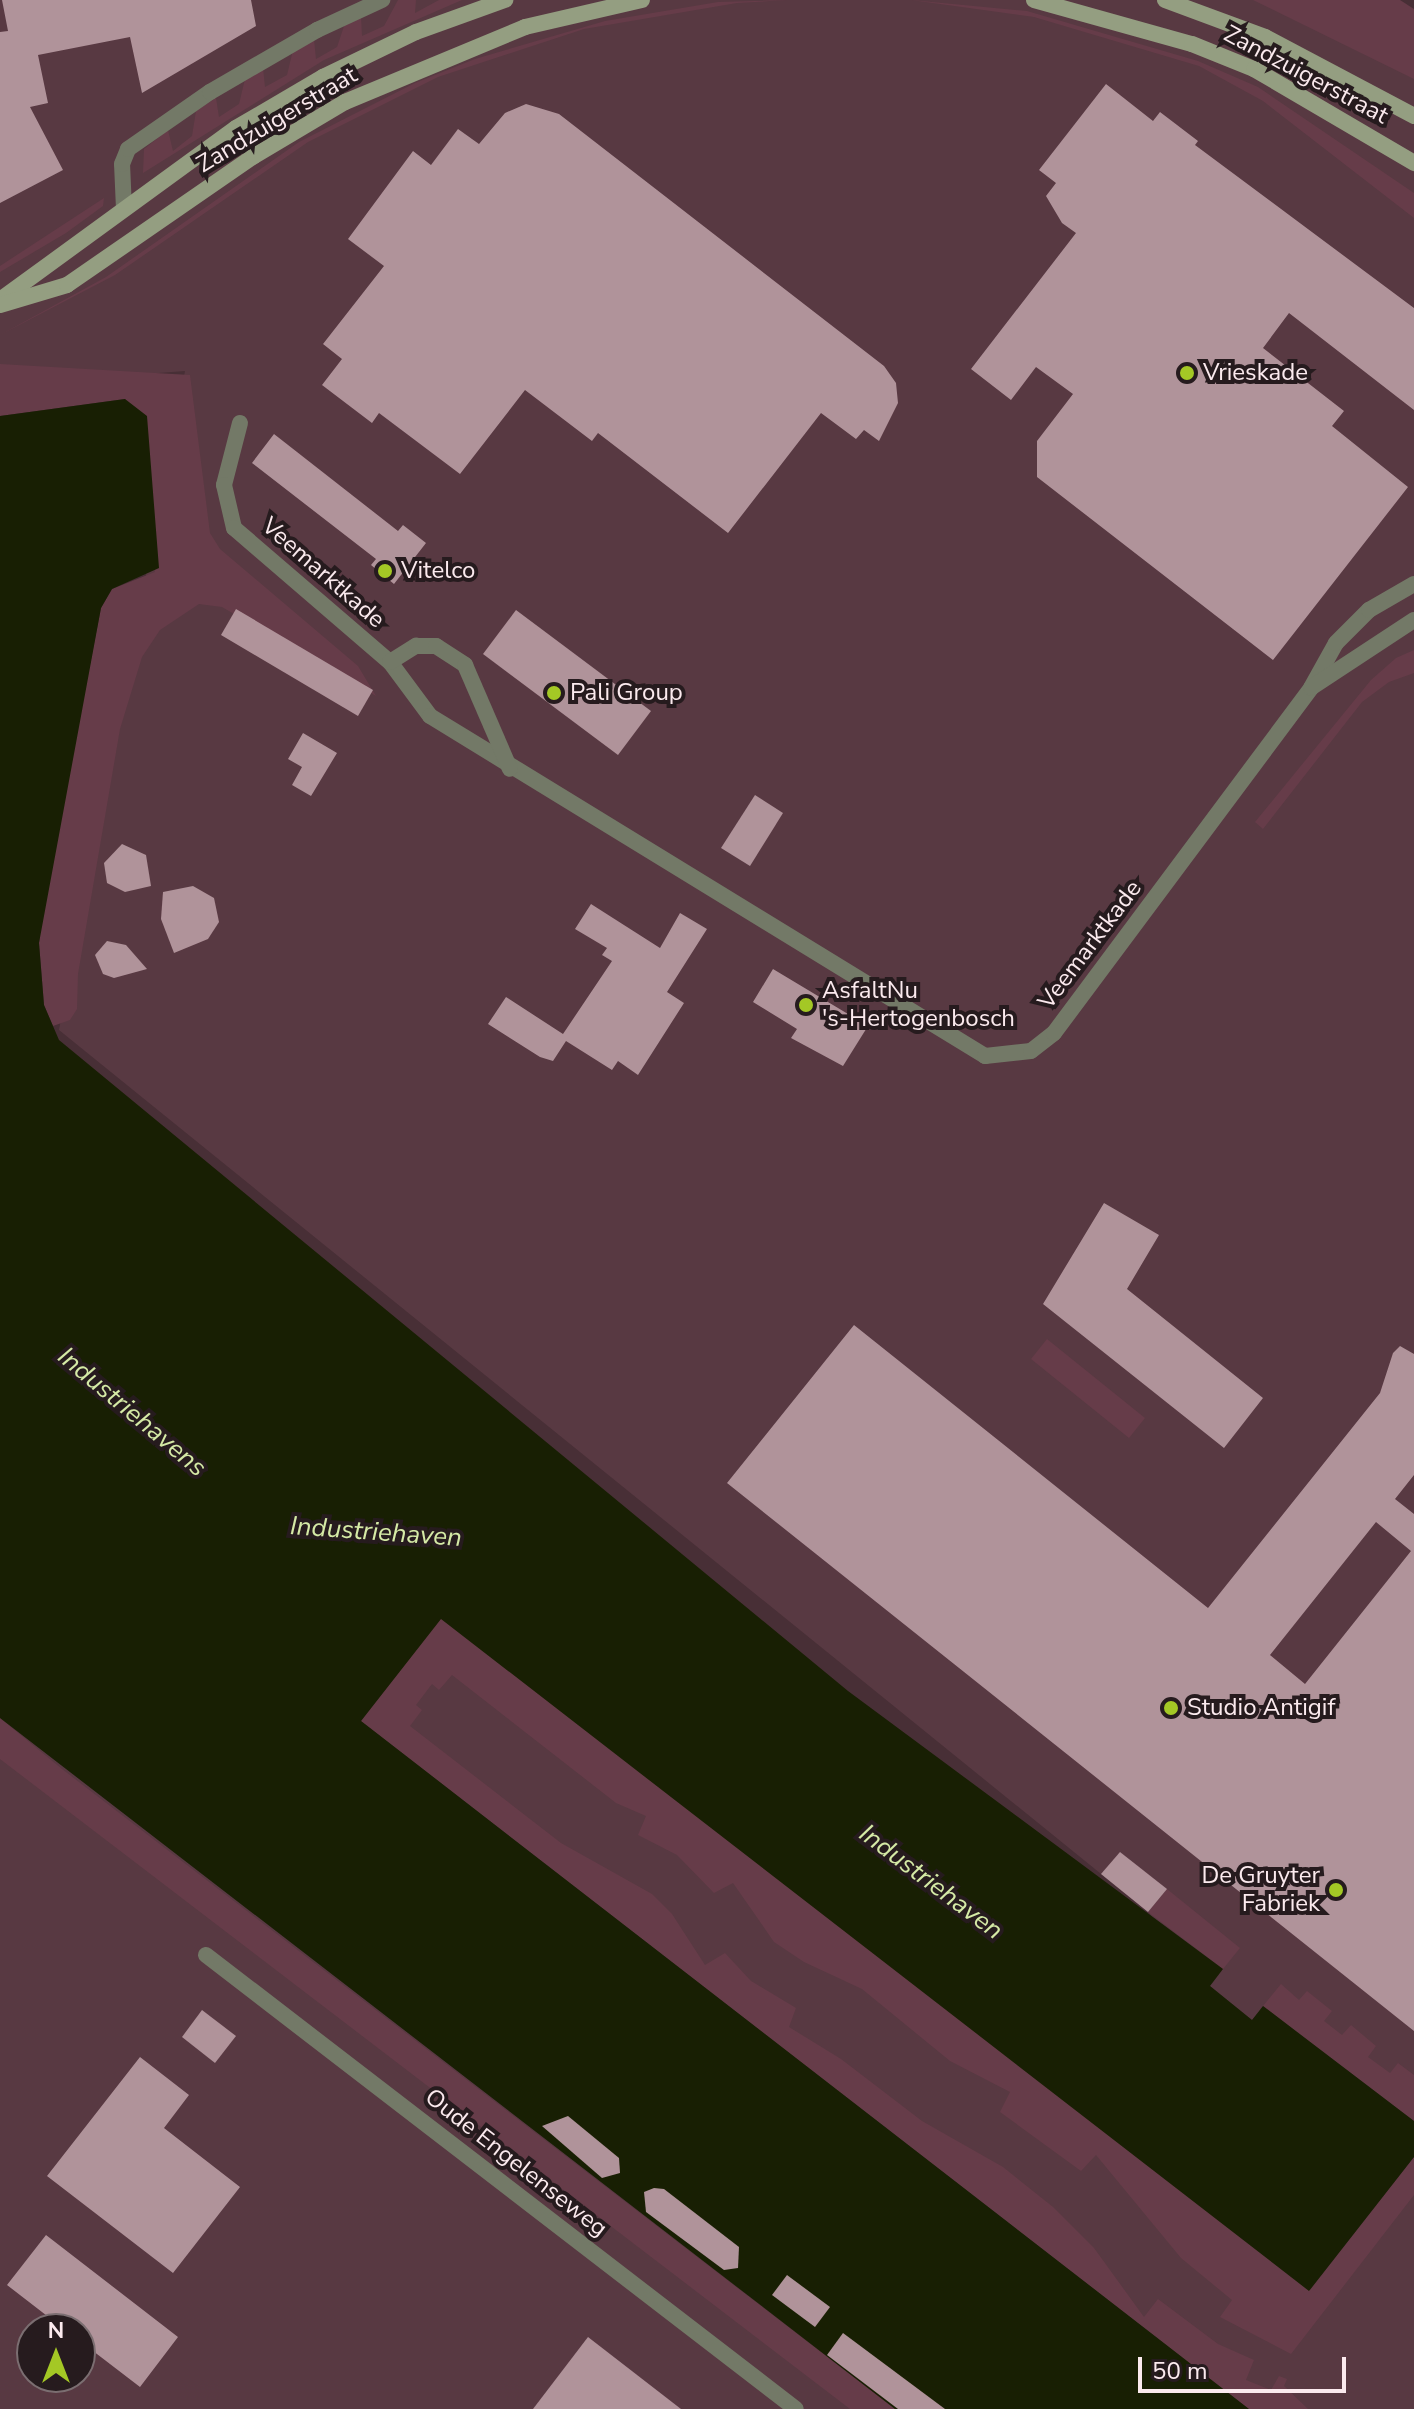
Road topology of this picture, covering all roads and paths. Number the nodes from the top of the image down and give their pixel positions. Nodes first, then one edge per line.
1 (382, 0) edge
2 (505, 0) edge
3 (642, 0) edge
4 (1034, 0) edge
5 (1165, 0) edge
6 (1414, 116) edge
7 (1414, 163) edge
8 (124, 209) junction
9 (0, 302) edge
10 (240, 423) dead end
11 (1414, 584) edge
12 (1414, 620) edge
13 (390, 662) junction
14 (1311, 688) junction
15 (511, 771) junction
16 (206, 1955) dead end
17 (796, 2409) edge

1 - 8 street
2 - 8 main road, Zandzuigerstraat
3 - 9 main road, Zandzuigerstraat
4 - 7 main road, Zandzuigerstraat
5 - 6 main road, Zandzuigerstraat
8 - 9 main road, Zandzuigerstraat
10 - 13 street, Veemarktkade
11 - 14 street, Veemarktkade
12 - 14 street, Veemarktkade
13 - 15 street, Veemarktkade
13 - 15 street, Veemarktkade
14 - 15 street, Veemarktkade
16 - 17 street, Oude Engelenseweg

